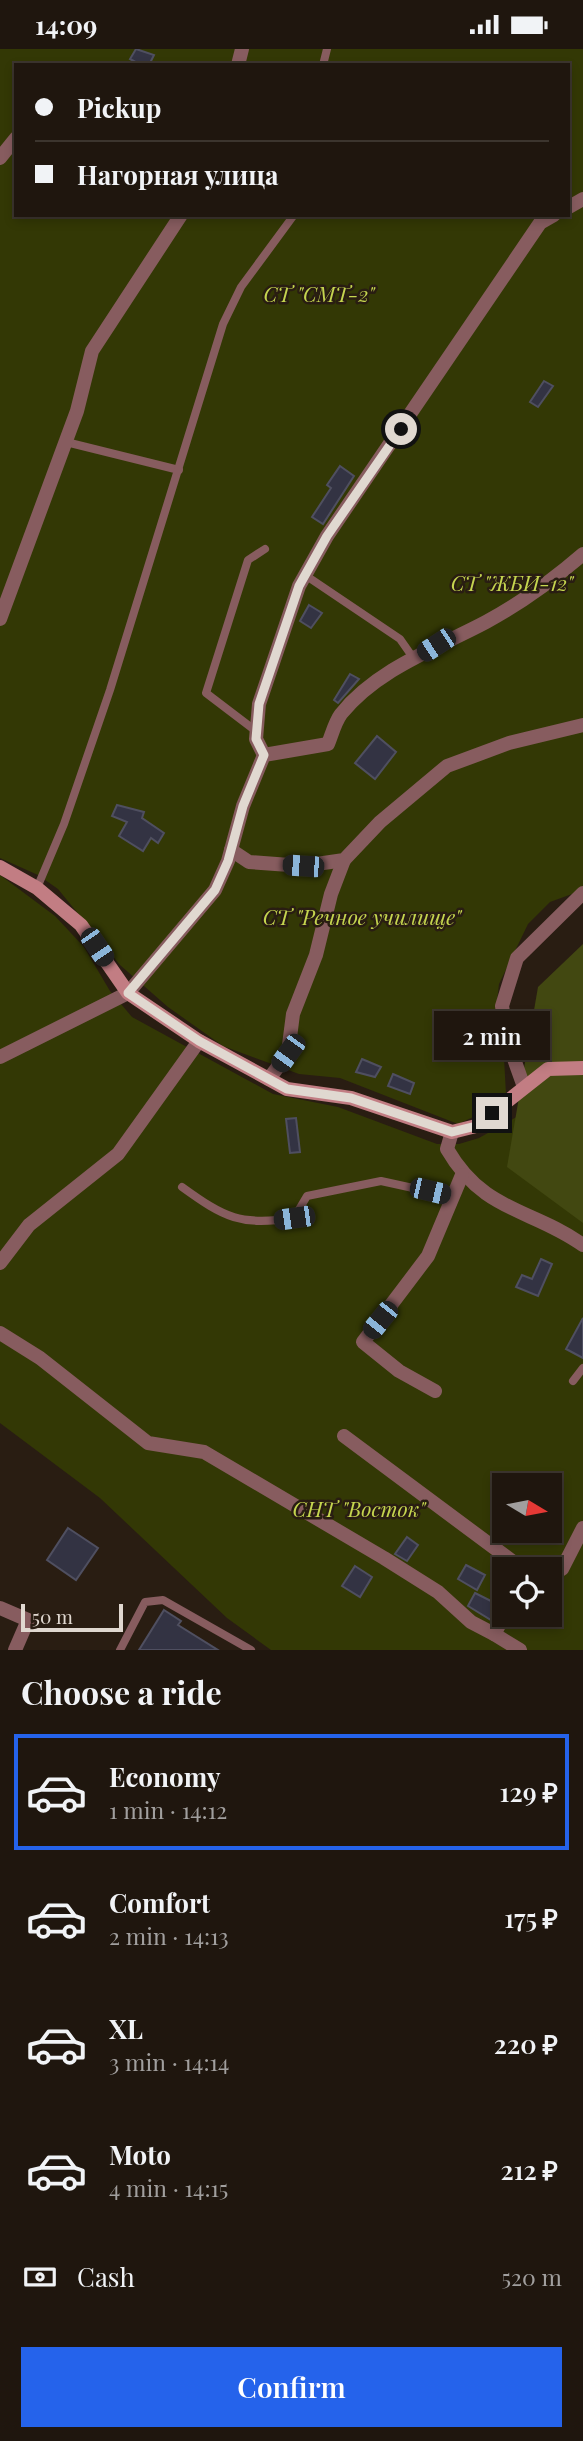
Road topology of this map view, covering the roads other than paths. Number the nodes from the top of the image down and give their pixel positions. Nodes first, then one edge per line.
1 (14, 140) edge
2 (0, 158) edge
3 (180, 217) edge
4 (293, 217) edge
5 (550, 217) edge
6 (66, 442) junction
7 (179, 470) junction
8 (265, 549) dead end
9 (583, 554) edge
10 (305, 575) junction
11 (0, 619) edge
12 (414, 659) junction
13 (583, 725) edge
14 (256, 731) junction
15 (264, 755) junction
16 (231, 850) junction
17 (344, 860) junction
18 (0, 867) edge
19 (37, 888) junction
20 (583, 893) edge
21 (128, 993) junction
22 (199, 1041) junction
23 (0, 1057) edge
24 (583, 1068) edge
25 (269, 1079) junction
26 (524, 1087) junction
27 (452, 1132) junction
28 (462, 1175) junction
29 (182, 1187) dead end
30 (454, 1197) junction
31 (583, 1245) edge
32 (0, 1263) edge
33 (0, 1333) edge
34 (583, 1368) edge
35 (573, 1381) dead end
36 (435, 1391) dead end
37 (344, 1436) dead end
38 (583, 1528) edge
39 (507, 1557) edge
40 (562, 1569) edge
41 (0, 1608) edge
42 (498, 1627) edge
43 (494, 1634) junction
44 (15, 1650) edge
45 (120, 1650) edge
46 (251, 1650) edge
47 (520, 1650) edge

1 - 2 street
3 - 6 street
4 - 7 lane
5 - 10 street
6 - 7 lane
6 - 11 street
7 - 19 lane
8 - 14 lane
9 - 12 street
10 - 12 lane
10 - 14 street
12 - 15 street
13 - 17 street
14 - 15 street
15 - 16 street
16 - 17 street
16 - 21 street
17 - 25 street
18 - 19 street
19 - 21 street
20 - 26 street
21 - 22 street
21 - 23 street
22 - 25 street
22 - 32 street
24 - 26 street
25 - 27 street
26 - 27 street
27 - 28 street
28 - 30 street
28 - 31 street
29 - 30 lane
30 - 36 street
33 - 43 street
34 - 35 lane
37 - 39 street
38 - 40 street
41 - 44 street
42 - 43 street
43 - 47 street
45 - 46 lane

